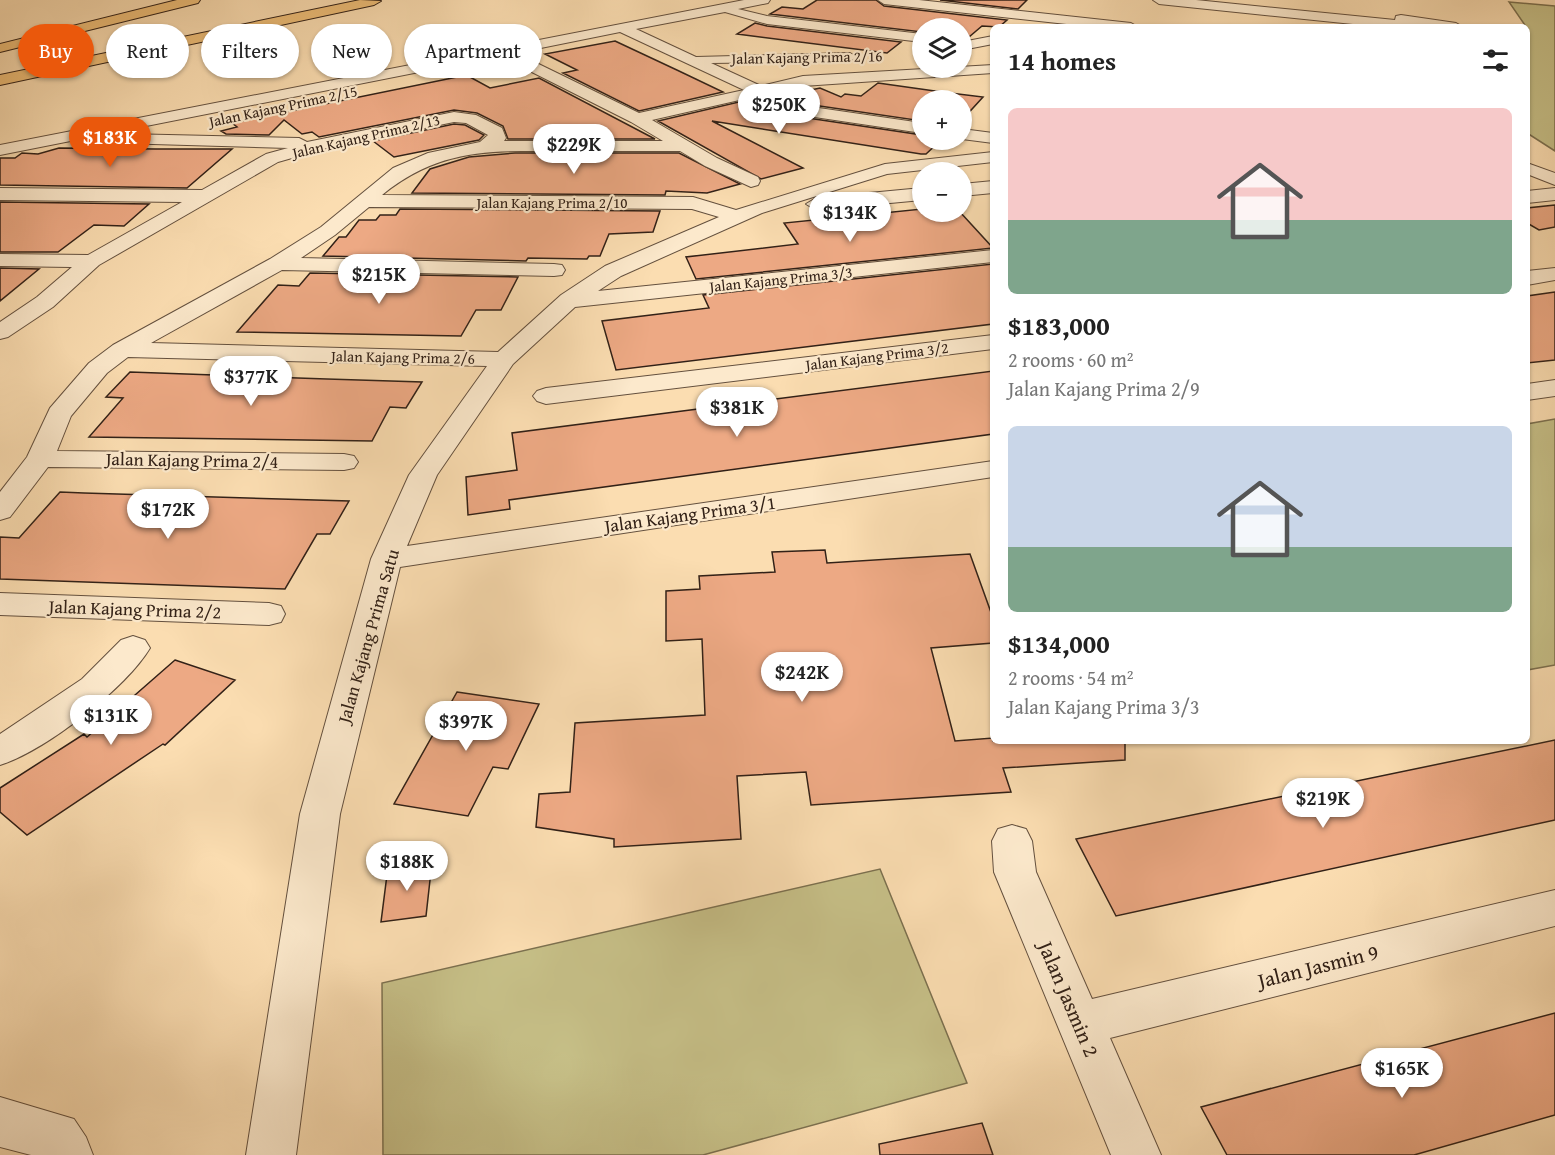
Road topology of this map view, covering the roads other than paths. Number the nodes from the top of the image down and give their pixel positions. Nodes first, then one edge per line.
1 (193, 0) edge
2 (764, 0) edge
3 (884, 0) edge
4 (1159, 0) edge
5 (1221, 0) edge
6 (374, 1) edge
7 (718, 9) junction
8 (1040, 17) junction
9 (1032, 24) edge
10 (1104, 24) edge
11 (1405, 24) edge
12 (1410, 24) edge
13 (622, 28) junction
14 (912, 37) edge
15 (990, 40) edge
16 (972, 43) edge
17 (542, 47) edge
18 (0, 48) edge
19 (870, 56) dead end
20 (692, 59) junction
21 (542, 71) edge
22 (404, 75) edge
23 (983, 77) edge
24 (404, 78) edge
25 (0, 80) edge
26 (760, 91) junction
27 (637, 118) junction
28 (912, 127) edge
29 (972, 135) edge
30 (62, 138) junction
31 (990, 138) edge
32 (119, 139) junction
33 (324, 143) junction
34 (486, 146) junction
35 (683, 146) junction
36 (0, 150) edge
37 (990, 157) edge
38 (1530, 169) edge
39 (1555, 179) edge
40 (990, 187) edge
41 (972, 189) edge
42 (0, 194) edge
43 (912, 194) edge
44 (1555, 194) edge
45 (205, 196) junction
46 (1530, 197) edge
47 (366, 201) junction
48 (748, 202) junction
49 (990, 256) edge
50 (0, 260) edge
51 (92, 261) junction
52 (278, 264) junction
53 (554, 270) dead end
54 (1555, 274) edge
55 (1530, 278) edge
56 (569, 300) junction
57 (0, 332) edge
58 (990, 342) edge
59 (123, 350) junction
60 (504, 360) junction
61 (1555, 388) edge
62 (1530, 392) edge
63 (546, 396) dead end
64 (39, 459) junction
65 (344, 462) dead end
66 (990, 469) edge
67 (0, 511) edge
68 (387, 559) junction
69 (0, 604) edge
70 (269, 614) dead end
71 (133, 648) dead end
72 (0, 751) edge
73 (1012, 841) dead end
74 (1555, 908) edge
75 (1080, 1024) junction
76 (0, 1122) edge
77 (68, 1155) edge
78 (271, 1155) edge
79 (1136, 1155) edge

1 - 18 highway
2 - 7 street
3 - 8 street
4 - 11 street
5 - 12 street
6 - 25 highway
7 - 13 street
7 - 14 street
8 - 9 street
8 - 10 street
13 - 17 street
13 - 20 street, Jalan Kajang Prima 2/16
15 - 16 street
19 - 20 street, Jalan Kajang Prima 2/16
20 - 26 street, Jalan Kajang Prima 2/16
21 - 27 street
22 - 30 street
23 - 26 street, Jalan Kajang Prima 2/16
24 - 32 street, Jalan Kajang Prima 2/15
26 - 27 street, Jalan Kajang Prima 2/16
26 - 28 street, Jalan Kajang Prima 2/16
27 - 35 street
29 - 31 street
30 - 32 street
30 - 36 street
32 - 33 street
33 - 34 street, Jalan Kajang Prima 2/13
33 - 45 street, Jalan Kajang Prima 2/13
34 - 35 street
34 - 47 street, Jalan Kajang Prima 2/13
35 - 48 street
37 - 48 street, Jalan Kajang Prima Satu
38 - 39 street
40 - 41 street
42 - 45 street
43 - 48 street
44 - 46 street
45 - 51 street, Jalan Kajang Prima 2/13
47 - 48 street, Jalan Kajang Prima 2/10
47 - 52 street, Jalan Kajang Prima 2/13
48 - 56 street, Jalan Kajang Prima Satu
49 - 56 street, Jalan Kajang Prima 3/3
50 - 51 street
51 - 57 street, Jalan Kajang Prima 2/13
52 - 53 street
52 - 59 street, Jalan Kajang Prima 2/13
54 - 55 street
56 - 60 street, Jalan Kajang Prima Satu
58 - 63 street, Jalan Kajang Prima 3/2
59 - 60 street, Jalan Kajang Prima 2/6
59 - 64 street, Jalan Kajang Prima 2/13
60 - 68 street, Jalan Kajang Prima Satu
61 - 62 street
64 - 65 street, Jalan Kajang Prima 2/4
64 - 67 street, Jalan Kajang Prima 2/13
66 - 68 street, Jalan Kajang Prima 3/1
68 - 78 street, Jalan Kajang Prima Satu
69 - 70 street, Jalan Kajang Prima 2/2
71 - 72 street
73 - 75 street, Jalan Jasmin 2
74 - 75 street, Jalan Jasmin 9
75 - 79 street, Jalan Jasmin 2
76 - 77 street

